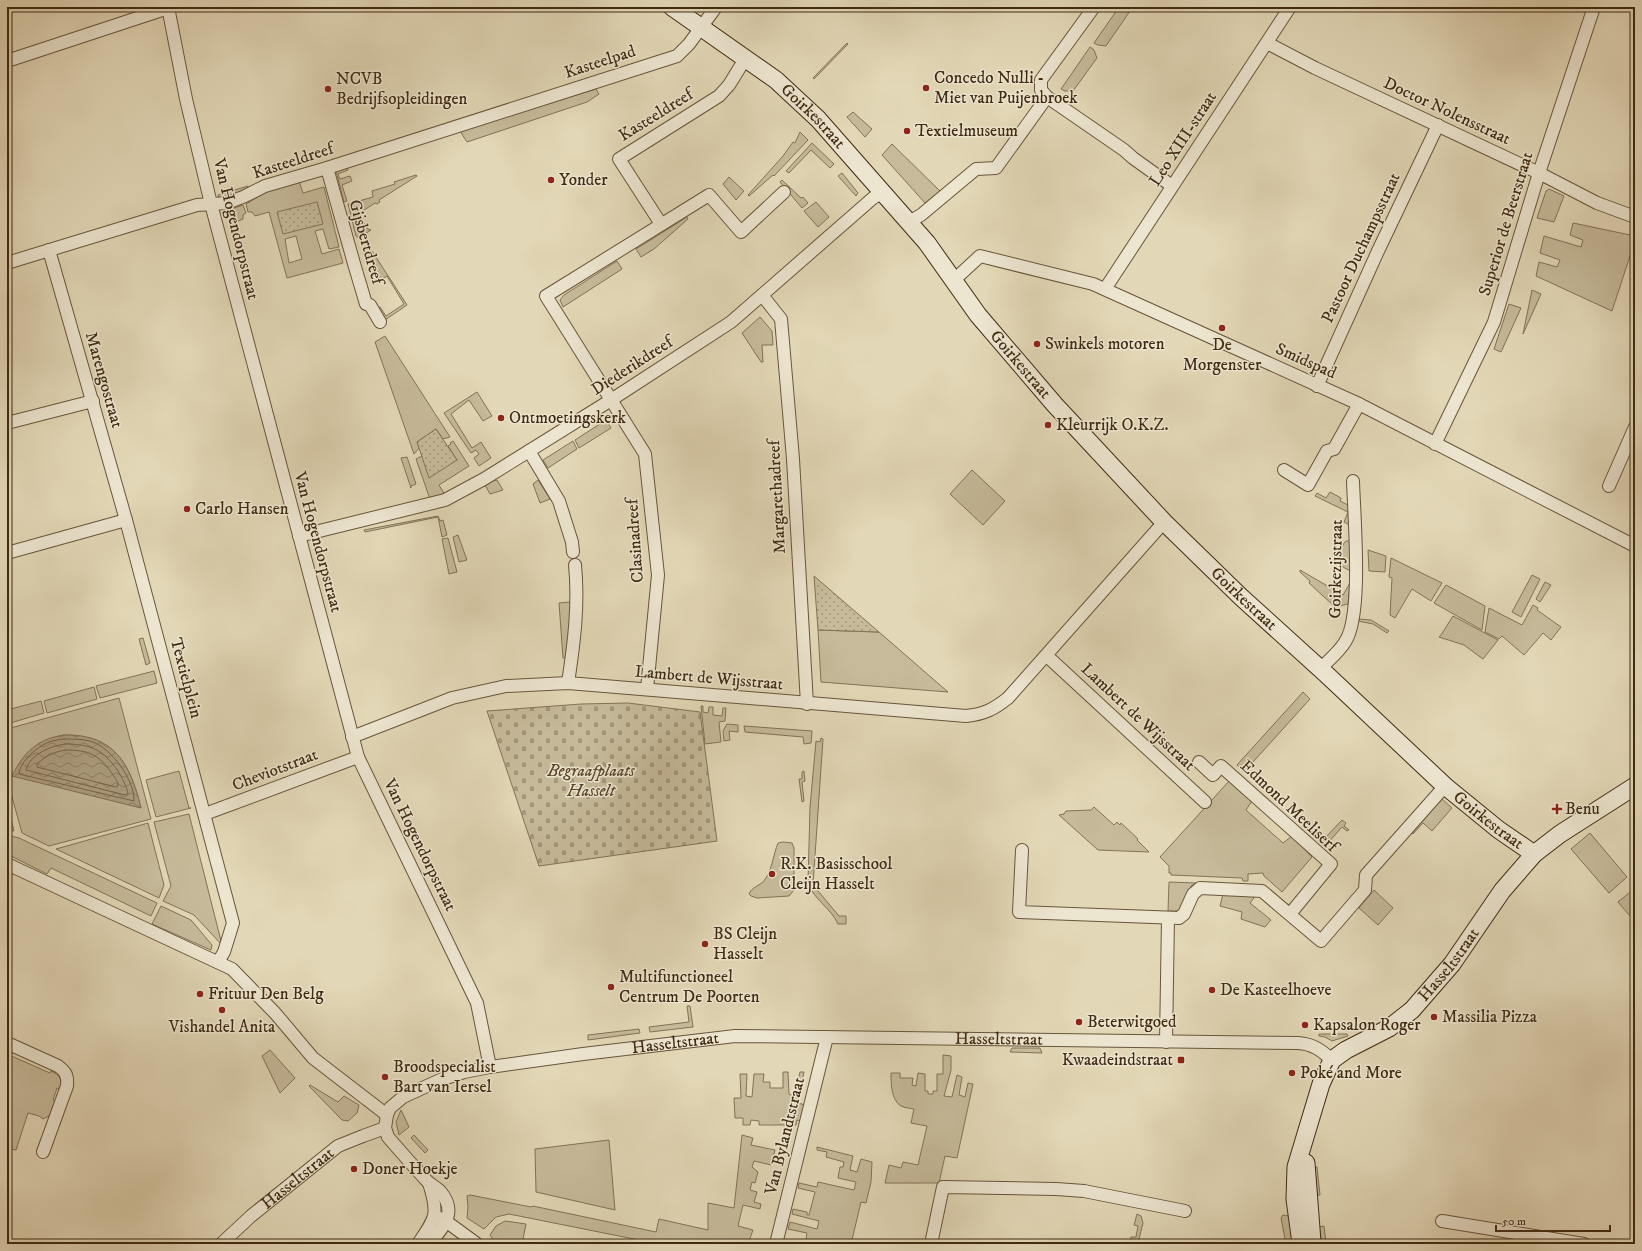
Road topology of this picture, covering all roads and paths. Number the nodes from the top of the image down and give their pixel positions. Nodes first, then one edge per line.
1 (672, 7) edge
2 (716, 7) edge
3 (1094, 7) edge
4 (1290, 7) edge
5 (1594, 7) edge
6 (168, 8) edge
7 (702, 27) junction
8 (1267, 43) junction
9 (745, 59) junction
10 (7, 61) edge
11 (1047, 97) junction
12 (497, 113) joint
13 (1438, 125) junction
14 (327, 168) junction
15 (1539, 173) junction
16 (1172, 186) junction
17 (784, 192) dead end
18 (883, 192) junction
19 (211, 204) junction
20 (1635, 217) edge
21 (909, 222) junction
22 (661, 224) junction
23 (49, 250) junction
24 (7, 263) edge
25 (954, 280) junction
26 (1105, 289) junction
27 (762, 295) junction
28 (380, 322) dead end
29 (1317, 386) junction
30 (611, 400) junction
31 (93, 401) junction
32 (1359, 404) junction
33 (7, 423) edge
34 (1635, 427) edge
35 (1435, 444) junction
36 (529, 451) junction
37 (1284, 470) dead end
38 (1353, 481) dead end
39 (1610, 486) dead end
40 (126, 520) junction
41 (1164, 522) junction
42 (299, 536) junction
43 (1635, 546) edge
44 (573, 552) dead end
45 (7, 553) edge
46 (575, 566) dead end
47 (1047, 656) junction
48 (1320, 669) junction
49 (568, 682) junction
50 (647, 689) junction
51 (807, 704) junction
52 (352, 736) junction
53 (358, 757) junction
54 (1199, 762) dead end
55 (1445, 786) junction
56 (1635, 786) edge
57 (1205, 802) dead end
58 (205, 814) junction
59 (1022, 850) dead end
60 (1534, 854) junction
61 (7, 864) edge
62 (1290, 914) junction
63 (1168, 918) junction
64 (218, 962) junction
65 (827, 1037) junction
66 (1166, 1042) junction
67 (7, 1044) edge
68 (1332, 1060) junction
69 (490, 1067) junction
70 (386, 1121) junction
71 (1305, 1140) junction
72 (43, 1152) dead end
73 (429, 1183) junction
74 (1184, 1211) dead end
75 (434, 1215) junction
76 (1442, 1221) dead end
77 (447, 1222) junction
78 (221, 1244) edge
79 (418, 1244) edge
80 (429, 1244) edge
81 (476, 1244) edge
82 (776, 1244) edge
83 (931, 1244) edge
84 (1305, 1244) edge
85 (1312, 1244) edge
86 (1584, 1244) edge

1 - 7 street, Goirkestraat
2 - 7 street, Kasteelpad
3 - 11 street
4 - 8 street, Leo XIII-straat
5 - 15 street, Superior de Beerstraat
6 - 10 street
6 - 19 street, Van Hogendorpstraat
7 - 9 street, Goirkestraat
7 - 12 street, Kasteelpad
8 - 13 street, Doctor Nolensstraat
8 - 16 street, Leo XIII-straat
9 - 18 street, Goirkestraat
9 - 22 street, Kasteeldreef
11 - 16 street
11 - 21 street
12 - 14 street, Kasteeldreef
13 - 15 street, Doctor Nolensstraat
13 - 29 street, Pastoor Duchampsstraat
14 - 19 street, Kasteeldreef
14 - 28 street, Gijsbertdreef
15 - 20 street, Doctor Nolensstraat
15 - 35 street, Superior de Beerstraat
16 - 26 street, Leo XIII-straat
17 - 22 street
18 - 21 street, Goirkestraat
18 - 27 street, Diederikdreef
19 - 23 street, Kasteeldreef
19 - 42 street, Van Hogendorpstraat
21 - 25 street, Goirkestraat
22 - 30 street, Clasinadreef
23 - 24 street, Kasteeldreef
23 - 31 street, Marengostraat
25 - 26 street, Smidspad
25 - 41 street, Goirkestraat
26 - 29 street, Smidspad
27 - 30 street, Diederikdreef
27 - 51 street, Margarethadreef
29 - 32 street, Smidspad
30 - 36 street, Diederikdreef
30 - 50 street, Clasinadreef
31 - 33 street
31 - 40 street, Marengostraat
32 - 35 street, Smidspad
32 - 37 street
34 - 39 street
35 - 43 street, Smidspad
36 - 42 street, Diederikdreef
36 - 44 street
38 - 48 street, Goirkezijstraat
40 - 45 street
40 - 58 street, Textielplein
41 - 47 street, Lambert de Wijsstraat
41 - 48 street, Goirkestraat
42 - 52 street, Van Hogendorpstraat
46 - 49 street
47 - 51 street, Lambert de Wijsstraat
47 - 57 street, Lambert de Wijsstraat
48 - 55 street, Goirkestraat
49 - 50 street, Lambert de Wijsstraat
49 - 52 street, Lambert de Wijsstraat
50 - 51 street, Lambert de Wijsstraat
52 - 53 street, Van Hogendorpstraat
53 - 58 street, Cheviotstraat
53 - 69 street, Van Hogendorpstraat
54 - 62 street, Edmond Meeliserf
55 - 60 street, Goirkestraat
55 - 62 street, Goirkestraat
56 - 60 street, Hasseltstraat
58 - 64 street, Textielplein
59 - 63 street
60 - 68 street, Hasseltstraat
61 - 64 street
62 - 63 street
63 - 66 street
64 - 70 street
65 - 66 street, Hasseltstraat
65 - 69 street, Hasseltstraat
65 - 82 street, Van Bylandtstraat
66 - 68 street, Hasseltstraat
67 - 72 street
68 - 71 street
69 - 70 street, Hasseltstraat
70 - 73 street
70 - 78 street, Hasseltstraat
71 - 84 street
71 - 85 street
73 - 75 street
73 - 77 street
74 - 83 street
75 - 77 street
75 - 79 street
76 - 86 street
77 - 80 street
77 - 81 street

